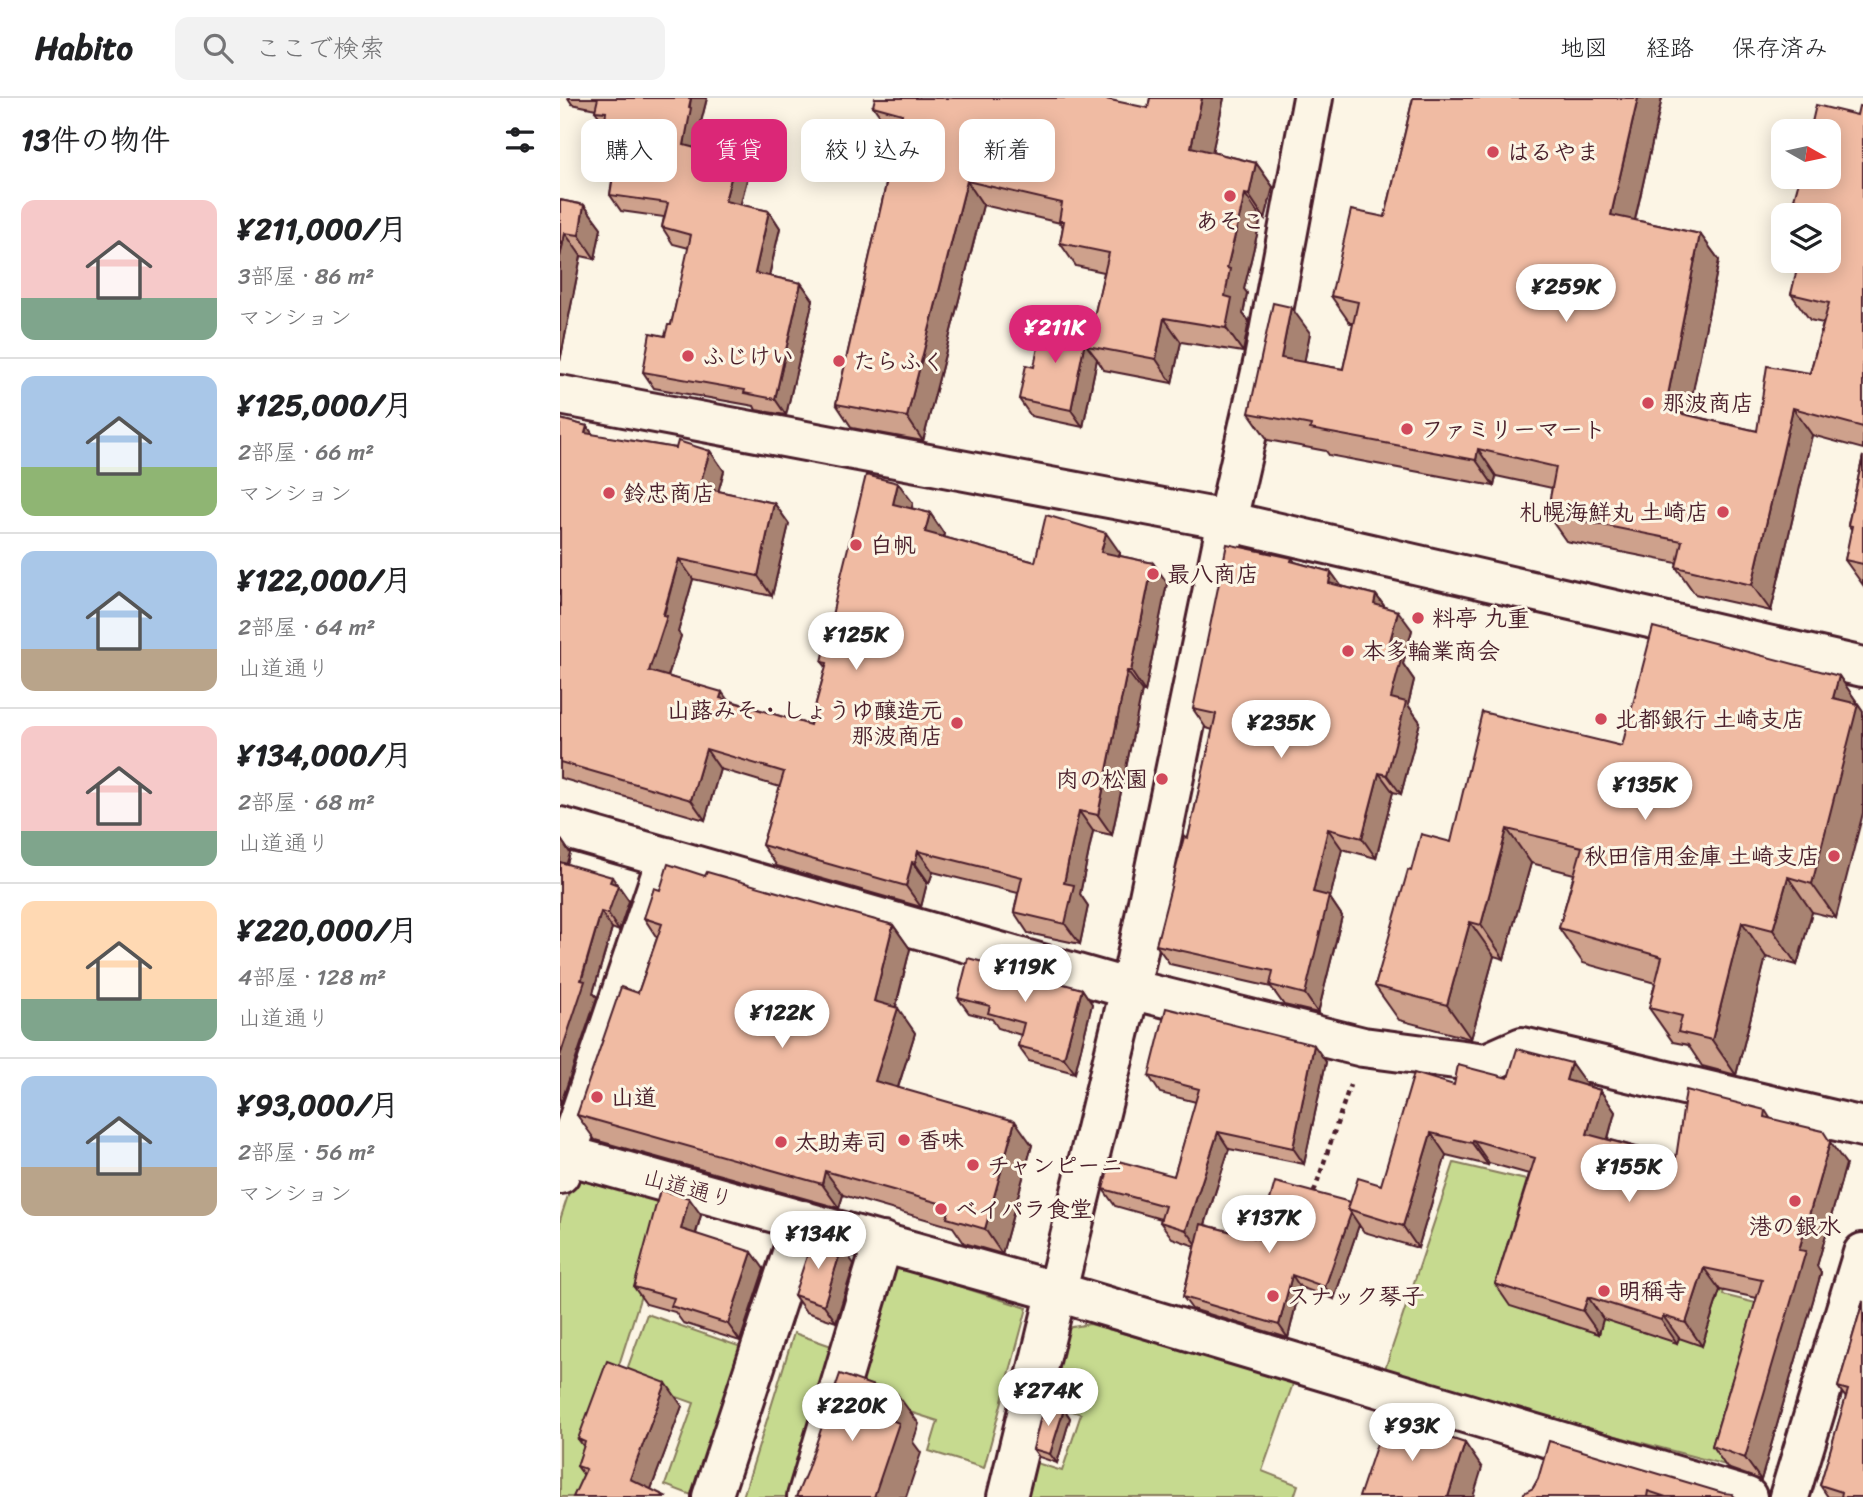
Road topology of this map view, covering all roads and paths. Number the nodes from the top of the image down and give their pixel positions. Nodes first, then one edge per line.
1 (1313, 98) edge
2 (560, 395) edge
3 (1227, 521) junction
4 (1863, 667) edge
5 (560, 827) edge
6 (667, 857) junction
7 (1130, 989) junction
8 (1363, 1047) junction
9 (1863, 1127) edge
10 (562, 1161) edge
11 (1314, 1192) edge
12 (803, 1220) junction
13 (883, 1242) junction
14 (1863, 1253) edge
15 (1058, 1292) junction
16 (712, 1497) edge
17 (807, 1497) edge
18 (1007, 1497) edge
19 (1748, 1497) edge
20 (1789, 1497) edge

1 - 3 street
2 - 3 street
3 - 4 street
3 - 7 street
5 - 6 street
6 - 7 street
6 - 10 street
7 - 8 street
7 - 15 street
8 - 9 street
8 - 11 path
10 - 12 street, 山道通り
12 - 13 street, 山道通り
12 - 16 street
13 - 15 street, 山道通り
13 - 17 street
14 - 20 street
15 - 18 street
15 - 19 street, 山道通り

